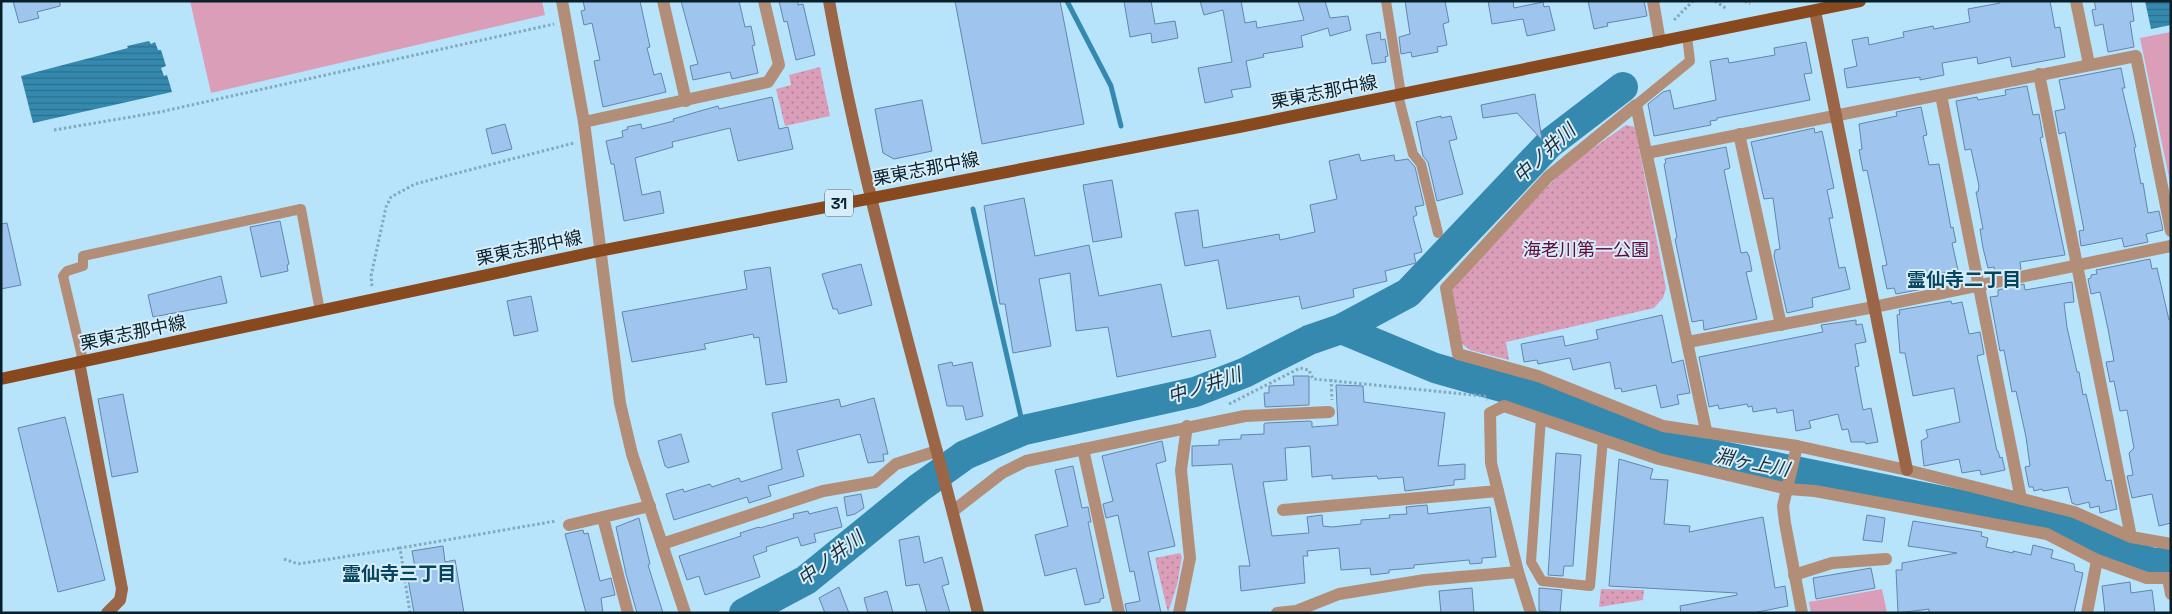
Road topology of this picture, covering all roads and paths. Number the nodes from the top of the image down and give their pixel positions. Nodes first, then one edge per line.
1 (562, 1) edge
2 (663, 1) edge
3 (764, 1) edge
4 (829, 1) edge
5 (1386, 1) edge
6 (1653, 1) edge
7 (1694, 1) edge
8 (1715, 1) edge
9 (1745, 1) edge
10 (1860, 1) edge
11 (2076, 1) edge
12 (1750, 4) dead end
13 (1727, 9) dead end
14 (1815, 11) junction
15 (1674, 20) dead end
16 (566, 21) junction
17 (1687, 36) junction
18 (1660, 42) junction
19 (2089, 64) junction
20 (2039, 74) junction
21 (1399, 94) junction
22 (1941, 95) junction
23 (686, 101) junction
24 (1636, 105) junction
25 (1837, 116) junction
26 (584, 122) junction
27 (54, 130) dead end
28 (1740, 134) junction
29 (586, 140) junction
30 (1648, 153) junction
31 (870, 197) junction
32 (2171, 230) edge
33 (1438, 233) dead end
34 (2171, 246) edge
35 (599, 251) junction
36 (2077, 265) junction
37 (1980, 285) junction
38 (372, 299) junction
39 (1874, 307) junction
40 (320, 311) junction
41 (1781, 325) junction
42 (1688, 342) junction
43 (81, 362) junction
44 (1, 379) edge
45 (1331, 379) junction
46 (1496, 410) junction
47 (1329, 412) joint
48 (1541, 418) junction
49 (1220, 420) junction
50 (1187, 426) junction
51 (1706, 430) junction
52 (1603, 439) junction
53 (1083, 448) junction
54 (1796, 450) junction
55 (938, 453) junction
56 (1907, 470) junction
57 (1788, 487) junction
58 (1498, 491) junction
59 (2022, 499) junction
60 (650, 506) junction
61 (1282, 510) dead end
62 (953, 511) junction
63 (603, 518) junction
64 (569, 525) joint
65 (2131, 537) junction
66 (662, 544) junction
67 (2171, 544) edge
68 (400, 548) junction
69 (1886, 558) dead end
70 (284, 559) dead end
71 (2097, 560) junction
72 (1518, 572) junction
73 (1794, 575) junction
74 (2170, 578) edge
75 (2171, 594) edge
76 (685, 612) edge
77 (107, 613) edge
78 (410, 613) edge
79 (628, 613) edge
80 (978, 613) edge
81 (1119, 613) edge
82 (1179, 613) edge
83 (1277, 613) edge
84 (1531, 613) edge
85 (1802, 613) edge
86 (2087, 613) edge

1 - 16 street
2 - 23 street
3 - 23 street
4 - 31 street
5 - 21 lane
6 - 18 street
7 - 15 path
8 - 13 path
9 - 12 path
10 - 14 main road, 栗東志那中線 / 31
11 - 19 street
14 - 17 main road, 栗東志那中線 / 31
14 - 25 street
16 - 26 street
16 - 27 path
17 - 18 main road, 栗東志那中線 / 31
17 - 24 lane
18 - 21 main road, 栗東志那中線 / 31
19 - 20 street
19 - 32 street
20 - 22 street
20 - 36 street
21 - 31 main road, 栗東志那中線 / 31
21 - 33 lane
22 - 25 street
22 - 37 street
23 - 26 street
24 - 30 street
24 - 51 street
25 - 28 street
25 - 39 street
26 - 29 street
28 - 30 street
28 - 41 street
29 - 35 street
29 - 38 path
30 - 42 street
31 - 35 main road, 栗東志那中線 / 31
31 - 55 street
34 - 36 street
35 - 38 main road, 栗東志那中線 / 31
35 - 60 street
36 - 37 street
36 - 65 street
37 - 39 street
37 - 59 street
38 - 40 main road, 栗東志那中線 / 31
39 - 41 street
39 - 56 street
40 - 43 main road, 栗東志那中線 / 31
40 - 43 lane
41 - 42 street
42 - 51 street
43 - 44 main road, 栗東志那中線 / 31
43 - 77 street
45 - 46 path
45 - 47 path
45 - 49 path
46 - 48 street
46 - 58 street
47 - 49 street
48 - 52 street
48 - 52 lane
49 - 50 street
50 - 53 street
50 - 82 street
51 - 54 street
52 - 57 street
53 - 62 street
53 - 81 street
54 - 56 street
54 - 57 street
55 - 62 street
55 - 66 street
56 - 59 street
57 - 71 street
57 - 73 street
58 - 61 street
58 - 72 street
59 - 65 street
60 - 63 street
60 - 66 street
62 - 80 street
63 - 64 street
63 - 79 street
64 - 68 path
65 - 67 street
66 - 76 street
68 - 70 path
68 - 78 path
69 - 73 street
71 - 74 street
71 - 86 street
72 - 83 street
72 - 84 street
73 - 85 street
74 - 75 street

